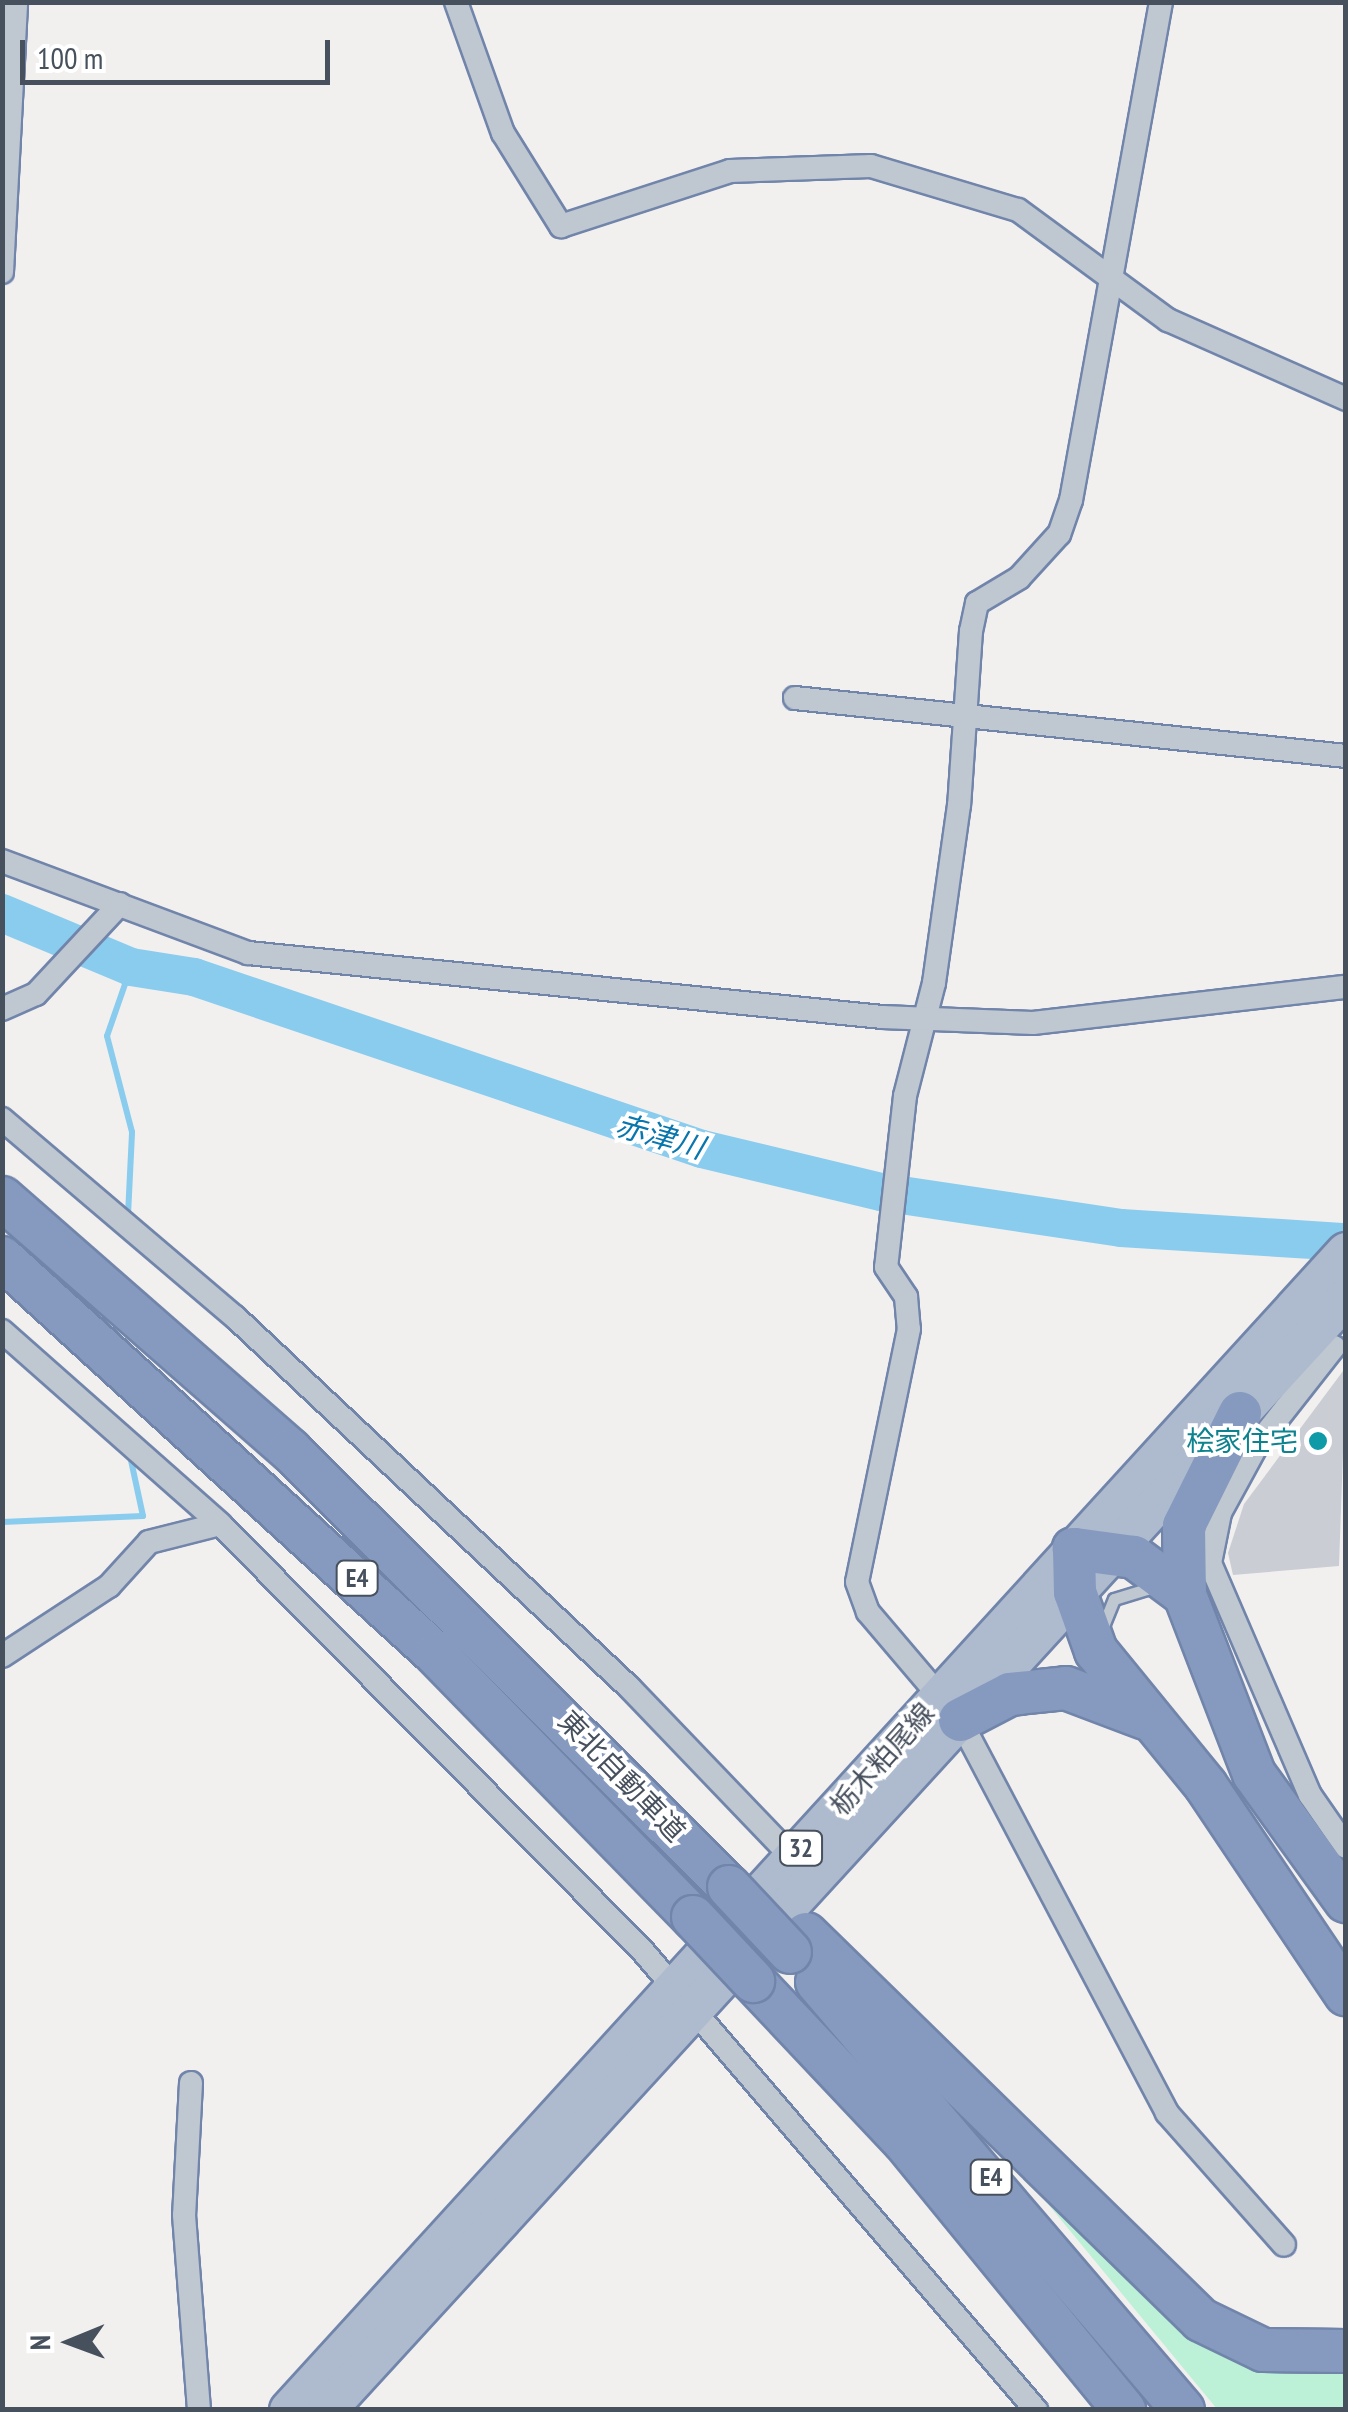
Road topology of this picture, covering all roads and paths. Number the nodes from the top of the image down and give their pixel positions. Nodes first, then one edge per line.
1 (16, 2) edge
2 (456, 2) edge
3 (1161, 2) edge
4 (2, 272) edge
5 (1109, 275) junction
6 (1346, 399) edge
7 (795, 698) dead end
8 (972, 712) junction
9 (1346, 756) edge
10 (2, 861) edge
11 (120, 904) junction
12 (1346, 986) edge
13 (2, 1010) edge
14 (923, 1021) junction
15 (2, 1119) edge
16 (2, 1198) edge
17 (1346, 1252) edge
18 (2, 1258) edge
19 (1329, 1317) edge
20 (2, 1331) edge
21 (1240, 1414) junction
22 (220, 1524) junction
23 (1093, 1551) junction
24 (1075, 1592) junction
25 (1186, 1594) junction
26 (2, 1656) edge
27 (1110, 1669) junction
28 (951, 1707) junction
29 (1154, 1723) junction
30 (1346, 1847) edge
31 (792, 1857) junction
32 (1346, 1901) edge
33 (798, 1943) junction
34 (1346, 1994) edge
35 (682, 1997) junction
36 (191, 2083) dead end
37 (1284, 2245) dead end
38 (1046, 2313) junction
39 (1346, 2351) edge
40 (199, 2410) edge
41 (290, 2410) edge
42 (327, 2410) edge
43 (1036, 2410) edge
44 (1100, 2410) edge
45 (1124, 2410) edge
46 (1183, 2410) edge

1 - 4 street
2 - 5 street
3 - 5 street
5 - 6 street
5 - 8 street
7 - 8 street
8 - 9 street
8 - 14 street
10 - 11 street
11 - 13 street
11 - 14 street
12 - 14 street
14 - 28 street
15 - 31 street
16 - 33 highway, 東北自動車道 / E4, bridge
17 - 19 main road, 32
18 - 38 highway, 東北自動車道 / E4, bridge
19 - 21 main road, 栃木粕尾線 / 32
19 - 23 main road, 栃木粕尾線 / 32
19 - 30 street
20 - 22 street
21 - 23 main road, 栃木粕尾線 / 32
21 - 25 highway
22 - 26 street
22 - 35 street
23 - 24 highway
23 - 25 highway
23 - 28 main road, 栃木粕尾線 / 32
24 - 27 highway
24 - 28 main road, 栃木粕尾線 / 32
25 - 27 lane
25 - 32 highway
27 - 29 highway
28 - 29 highway
28 - 31 main road, 栃木粕尾線 / 32
28 - 35 main road, 栃木粕尾線 / 32
28 - 37 street
29 - 34 highway
31 - 35 main road, 栃木粕尾線 / 32
33 - 39 highway
33 - 46 highway, 東北自動車道 / E4
35 - 41 main road, 栃木粕尾線 / 32
35 - 42 main road, 栃木粕尾線 / 32
35 - 43 street
36 - 40 street
38 - 44 highway
38 - 45 highway, 東北自動車道 / E4

